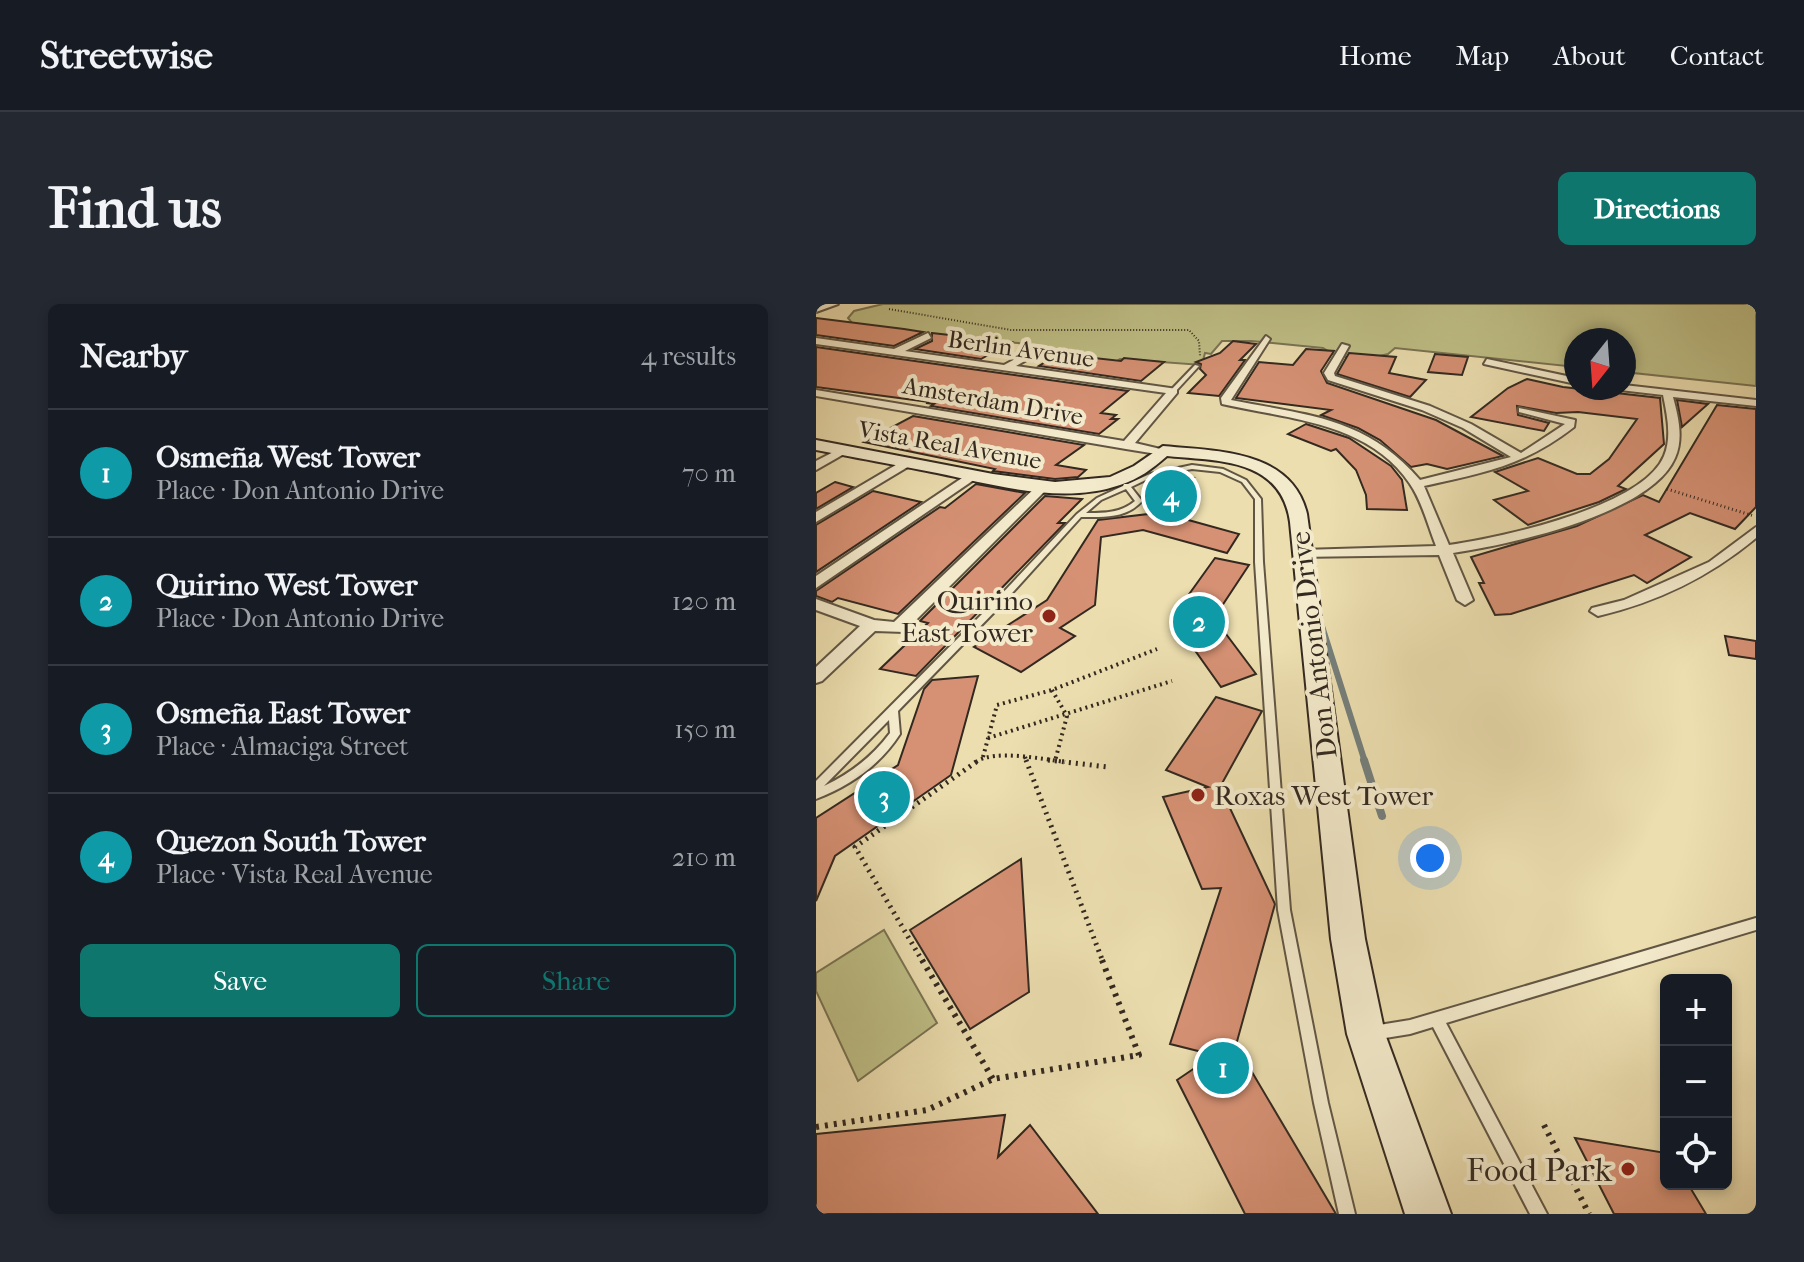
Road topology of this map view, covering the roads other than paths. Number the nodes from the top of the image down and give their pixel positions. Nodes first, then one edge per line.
1 (834, 304) edge
2 (816, 310) edge
3 (928, 336) dead end
4 (1266, 339) dead end
5 (816, 341) edge
6 (1345, 346) dead end
7 (895, 352) junction
8 (1034, 352) dead end
9 (1487, 362) dead end
10 (1197, 366) road end
11 (1007, 367) junction
12 (1564, 378) edge
13 (1636, 389) edge
14 (1173, 391) junction
15 (816, 393) edge
16 (1667, 393) junction
17 (1756, 403) edge
18 (1523, 410) dead end
19 (816, 445) edge
20 (1126, 446) junction
21 (845, 450) junction
22 (1163, 451) junction
23 (1520, 457) junction
24 (910, 462) junction
25 (816, 466) edge
26 (975, 475) junction
27 (1417, 484) junction
28 (1126, 485) junction
29 (1042, 488) junction
30 (1079, 515) junction
31 (816, 518) edge
32 (1756, 531) edge
33 (1442, 550) junction
34 (1302, 554) junction
35 (816, 583) edge
36 (1465, 600) dead end
37 (816, 604) edge
38 (1598, 611) dead end
39 (871, 625) junction
40 (816, 677) edge
41 (893, 711) junction
42 (816, 788) edge
43 (816, 795) edge
44 (1756, 924) edge
45 (1436, 1019) junction
46 (1366, 1034) junction
47 (1347, 1214) edge
48 (1428, 1214) edge
49 (1539, 1214) edge

1 - 2 street
3 - 7 street
4 - 27 street
5 - 7 street, Berlin Avenue
6 - 23 street
7 - 11 street, Berlin Avenue
8 - 11 street
9 - 12 street
10 - 14 lane
11 - 14 street, Berlin Avenue
13 - 16 street
14 - 20 street
15 - 20 street, Amsterdam Drive
16 - 17 street
16 - 33 street
18 - 23 street
19 - 21 street, Vista Real Avenue
20 - 22 street, Amsterdam Drive
21 - 24 street, Vista Real Avenue
21 - 25 street
22 - 29 street, Vista Real Avenue
22 - 34 street, Don Antonio Drive
23 - 27 street
24 - 26 street, Vista Real Avenue
24 - 31 street
26 - 29 street, Vista Real Avenue
26 - 35 street
27 - 33 street
28 - 30 lane
28 - 30 lane
28 - 47 lane
29 - 39 street
30 - 41 lane
32 - 38 street
33 - 34 street
33 - 36 street
34 - 46 street, Don Antonio Drive
37 - 39 street
39 - 40 street
41 - 42 lane
41 - 43 lane
44 - 45 lane
45 - 46 lane
45 - 49 lane
46 - 48 street, Don Antonio Drive

